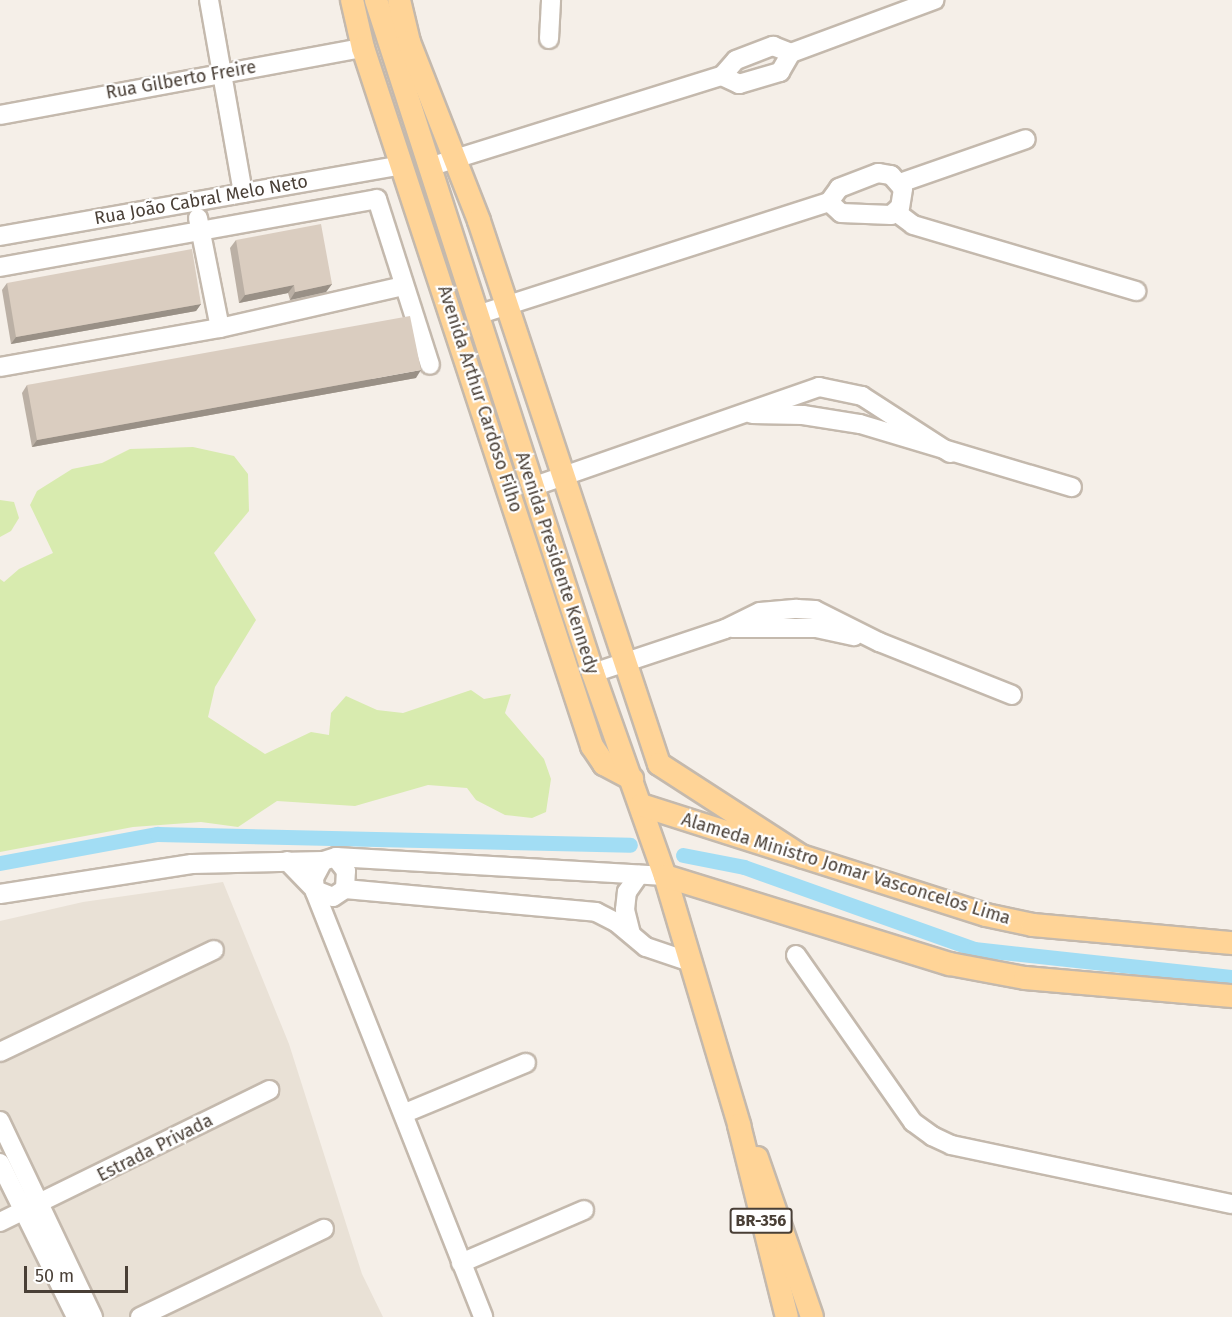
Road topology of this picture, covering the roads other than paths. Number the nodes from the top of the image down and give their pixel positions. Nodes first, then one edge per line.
1 (209, 0) edge
2 (352, 0) edge
3 (376, 0) edge
4 (399, 0) edge
5 (551, 0) edge
6 (934, 0) edge
7 (549, 39) dead end
8 (363, 48) junction
9 (791, 53) junction
10 (223, 72) junction
11 (722, 76) junction
12 (0, 114) edge
13 (414, 121) junction
14 (391, 129) junction
15 (1026, 139) dead end
16 (455, 159) junction
17 (402, 165) junction
18 (429, 167) junction
19 (900, 183) junction
20 (243, 192) junction
21 (194, 201) junction
22 (829, 202) junction
23 (896, 212) junction
24 (445, 217) junction
25 (423, 225) junction
26 (201, 228) junction
27 (0, 236) edge
28 (0, 267) edge
29 (403, 286) junction
30 (1136, 291) dead end
31 (506, 306) junction
32 (477, 315) junction
33 (220, 328) junction
34 (430, 365) dead end
35 (0, 367) edge
36 (830, 387) junction
37 (748, 414) junction
38 (827, 419) junction
39 (950, 453) junction
40 (562, 477) junction
41 (532, 487) junction
42 (1072, 487) dead end
43 (625, 663) junction
44 (593, 674) junction
45 (1012, 695) dead end
46 (632, 779) junction
47 (641, 805) junction
48 (804, 857) junction
49 (332, 859) junction
50 (287, 861) junction
51 (639, 874) junction
52 (665, 876) junction
53 (315, 890) junction
54 (339, 893) junction
55 (0, 894) edge
56 (327, 921) junction
57 (631, 934) junction
58 (1232, 943) edge
59 (214, 950) dead end
60 (796, 955) dead end
61 (690, 962) junction
62 (1232, 996) edge
63 (0, 1052) edge
64 (526, 1063) dead end
65 (269, 1090) dead end
66 (405, 1113) junction
67 (0, 1120) edge
68 (739, 1125) junction
69 (0, 1163) edge
70 (1232, 1204) edge
71 (31, 1208) junction
72 (584, 1210) dead end
73 (0, 1222) edge
74 (324, 1229) dead end
75 (461, 1263) junction
76 (76, 1317) edge
77 (93, 1317) edge
78 (140, 1317) edge
79 (483, 1317) edge
80 (787, 1317) edge
81 (812, 1317) edge

1 - 10 street
2 - 8 main road, Avenida Arthur Cardoso Filho
3 - 13 main road, Avenida Presidente Kennedy
4 - 16 main road, Avenida Presidente Kennedy
5 - 7 street
6 - 9 street
8 - 10 street, Rua Gilberto Freire
8 - 14 main road, Avenida Arthur Cardoso Filho
9 - 11 street
9 - 11 street
10 - 12 street, Rua Gilberto Freire
10 - 20 street
11 - 16 street
13 - 14 street
13 - 18 main road, Avenida Presidente Kennedy
14 - 17 main road, Avenida Arthur Cardoso Filho
15 - 19 street
16 - 18 street
16 - 31 main road, Avenida Presidente Kennedy
17 - 20 street, Rua João Cabral Melo Neto
17 - 25 main road, Avenida Arthur Cardoso Filho
18 - 24 main road, Avenida Presidente Kennedy
19 - 22 street
19 - 23 street
20 - 21 street, Rua João Cabral Melo Neto
21 - 26 street
21 - 27 street, Rua João Cabral Melo Neto
22 - 23 street
22 - 31 street
23 - 30 street
24 - 25 street
24 - 32 main road, Avenida Presidente Kennedy
25 - 46 main road, Avenida Arthur Cardoso Filho
26 - 28 street
26 - 29 street
26 - 33 street
29 - 33 street
29 - 34 street
31 - 32 street
31 - 40 main road, Avenida Presidente Kennedy
32 - 41 main road, Avenida Presidente Kennedy
33 - 35 street
36 - 37 street
36 - 38 street
36 - 39 street
37 - 38 street
37 - 40 street
38 - 39 street
39 - 42 street
40 - 41 street
40 - 43 main road, Avenida Presidente Kennedy
41 - 44 main road, Avenida Presidente Kennedy
43 - 44 street
43 - 45 street
43 - 48 main road, Avenida Presidente Kennedy
44 - 46 main road, Avenida Presidente Kennedy
46 - 47 main road, Avenida Presidente Kennedy
47 - 48 main road, Alameda Ministro Jomar Vasconcelos Lima
47 - 52 main road, Avenida Presidente Kennedy
48 - 58 main road, Alameda Ministro Jomar Vasconcelos Lima
49 - 50 street
49 - 51 street
49 - 53 street
49 - 54 street
50 - 53 street
50 - 55 street
51 - 52 street
51 - 57 street
52 - 61 main road, Avenida Presidente Kennedy
52 - 62 main road
53 - 54 street
53 - 56 street
54 - 56 street
54 - 57 street
56 - 66 street
57 - 61 street
59 - 63 street
60 - 70 street
61 - 68 main road, Avenida Presidente Kennedy
64 - 66 street
65 - 71 street, Estrada Privada
66 - 75 street
67 - 71 street
68 - 80 main road, Avenida Presidente Kennedy / BR-356
68 - 81 main road, Avenida Presidente Kennedy
69 - 71 street
71 - 73 street, Estrada Privada
71 - 76 street
71 - 77 street
72 - 75 street
74 - 78 street
75 - 79 street

